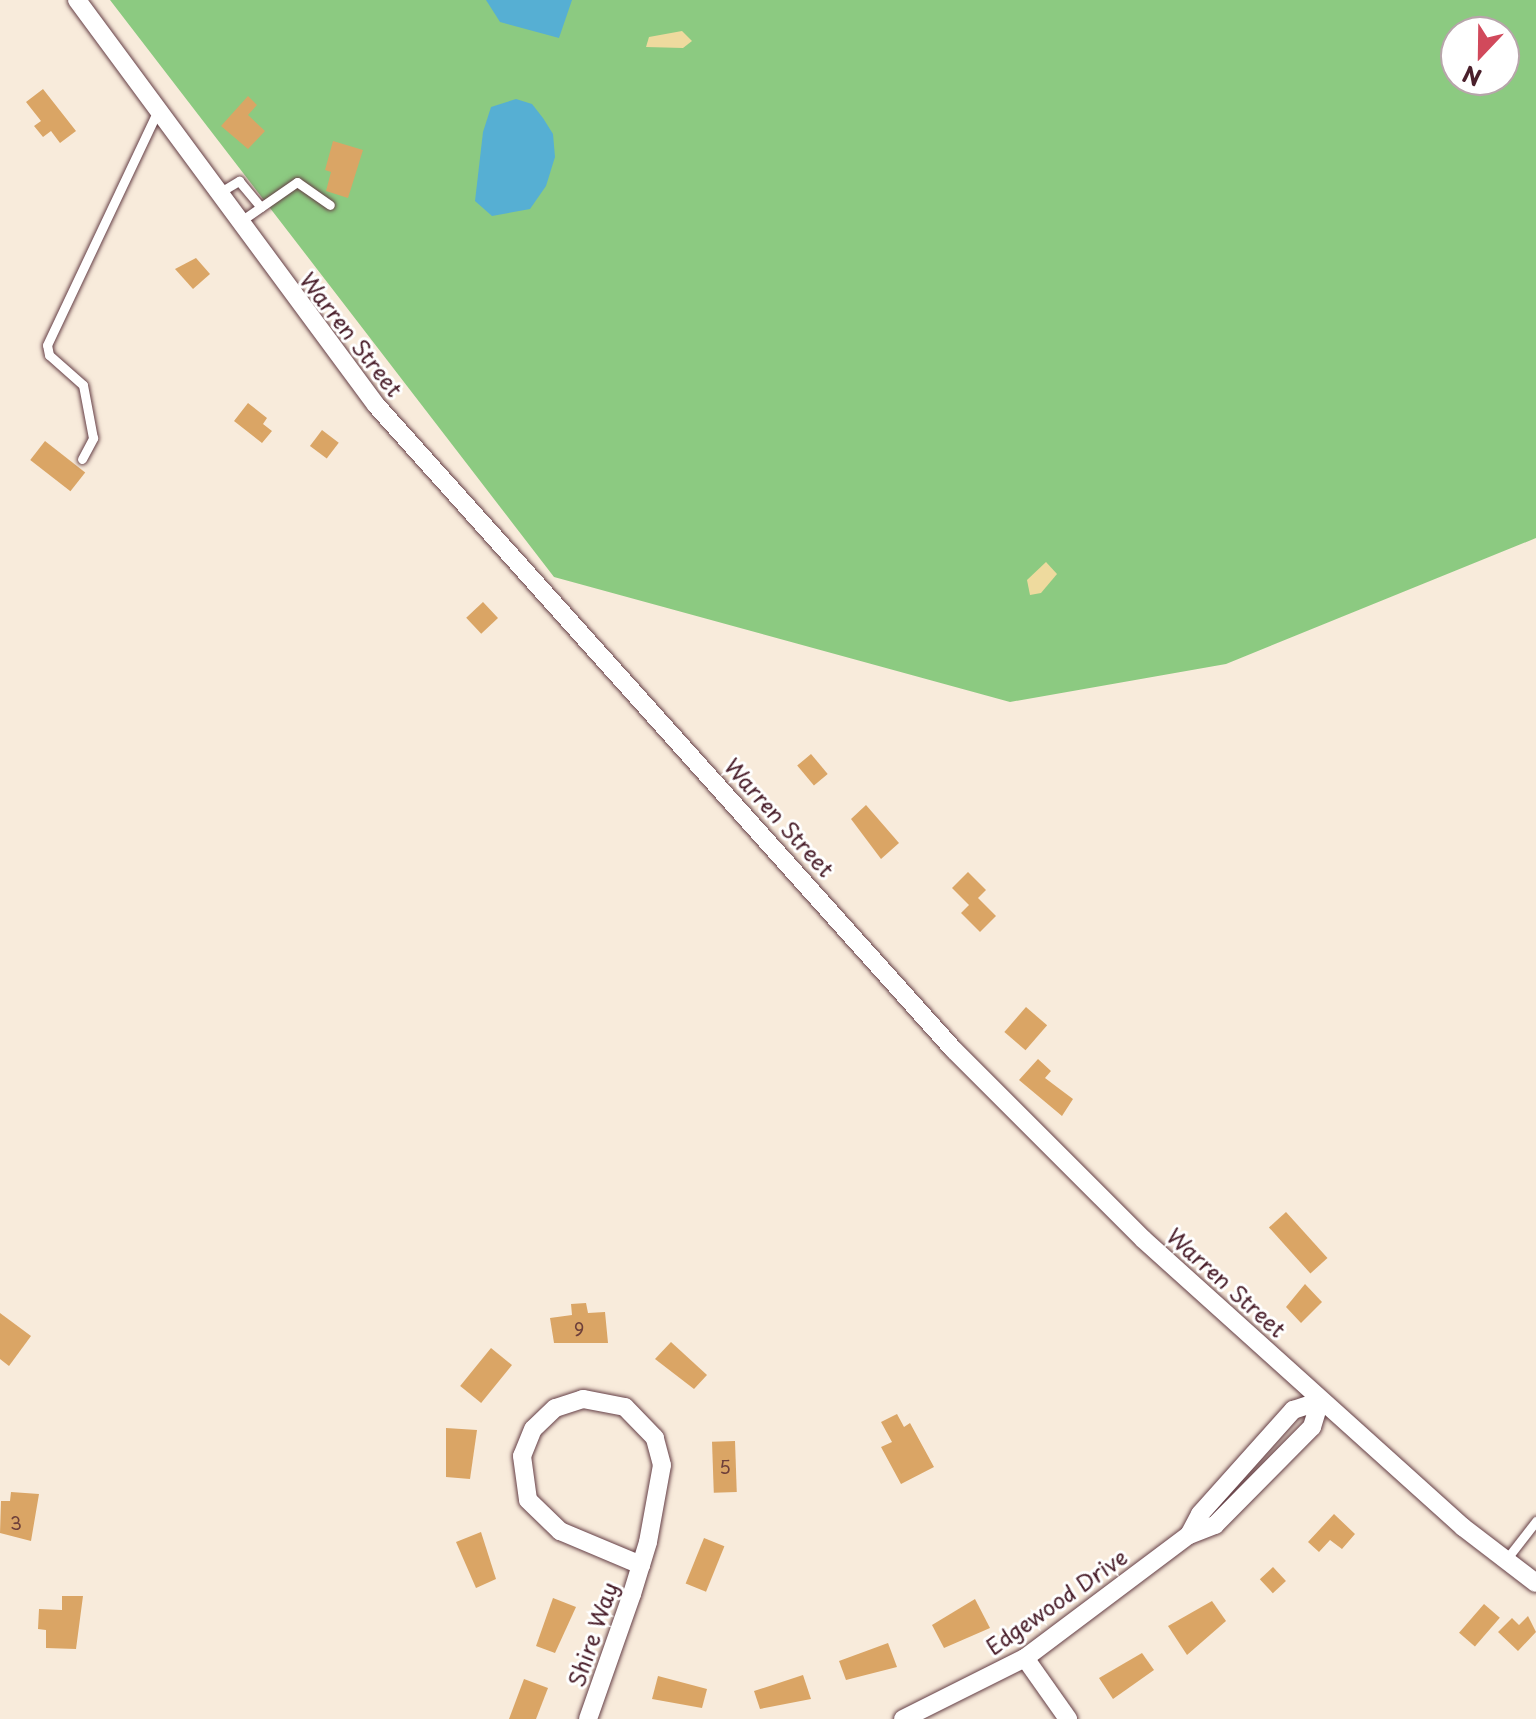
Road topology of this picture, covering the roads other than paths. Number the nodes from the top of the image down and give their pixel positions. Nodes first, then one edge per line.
1 (77, 0) edge
2 (157, 112) junction
3 (216, 194) junction
4 (330, 205) dead end
5 (261, 207) junction
6 (238, 223) junction
7 (82, 459) dead end
8 (1320, 1401) junction
9 (1536, 1521) edge
10 (1505, 1561) junction
11 (641, 1565) junction
12 (1536, 1583) edge
13 (1025, 1658) junction
14 (588, 1719) edge
15 (903, 1719) edge
16 (1068, 1719) edge

1 - 2 street, Warren Street
2 - 3 street, Warren Street
2 - 7 lane
3 - 5 lane
3 - 6 street, Warren Street
4 - 5 lane
5 - 6 lane
6 - 8 street, Warren Street
8 - 10 street, Warren Street
8 - 13 street, Edgewood Drive
9 - 10 lane
10 - 12 street, Warren Street
11 - 11 street, Shire Way
11 - 14 street, Shire Way
13 - 15 street, Edgewood Drive
13 - 16 street

